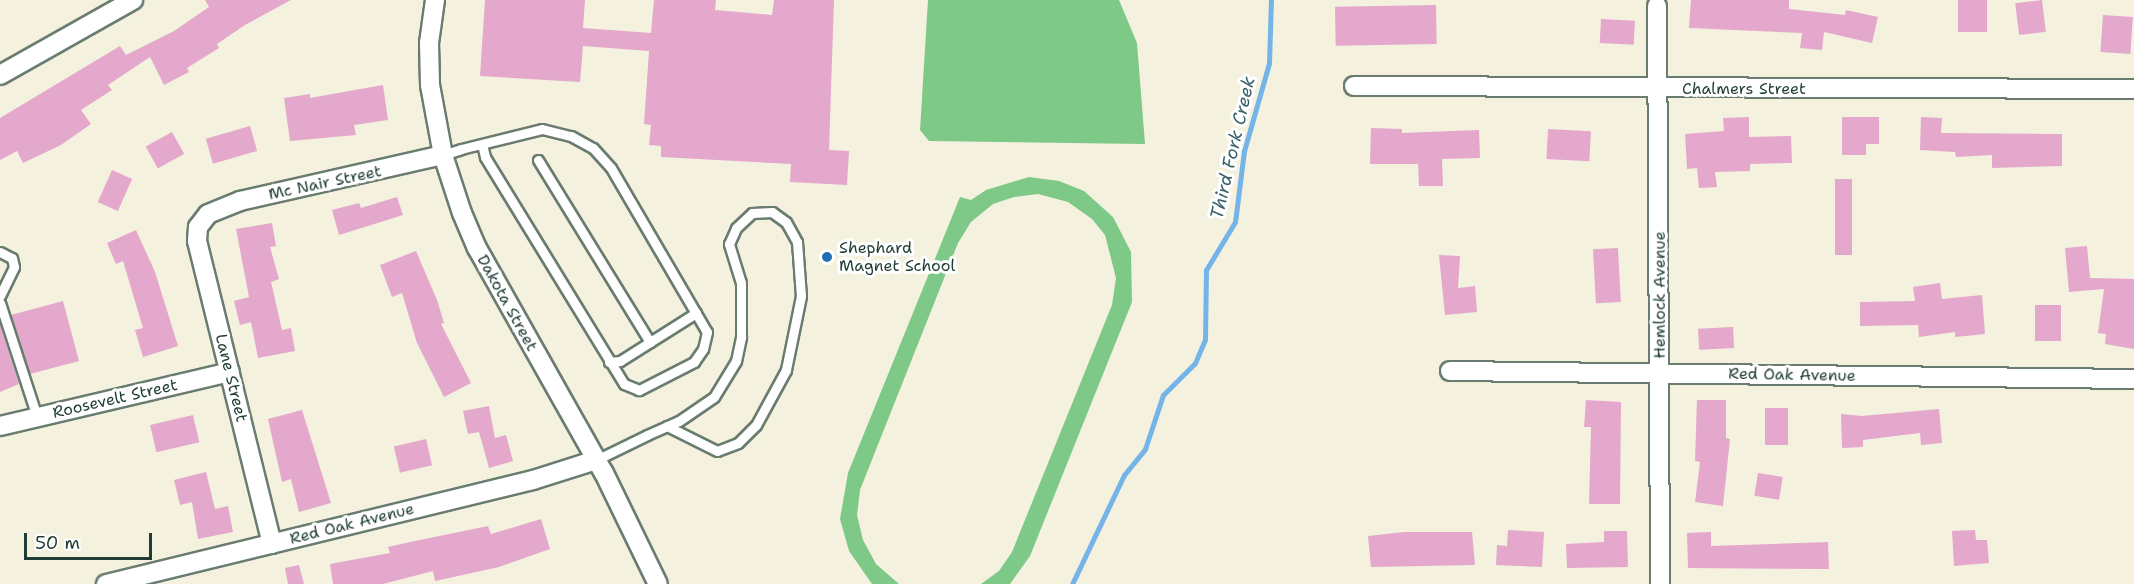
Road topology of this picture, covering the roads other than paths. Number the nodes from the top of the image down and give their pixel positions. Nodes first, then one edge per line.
1 (134, 0) edge
2 (435, 0) edge
3 (1656, 6) dead end
4 (0, 75) edge
5 (1354, 86) dead end
6 (1658, 89) junction
7 (2134, 90) edge
8 (482, 144) junction
9 (443, 155) junction
10 (538, 159) dead end
11 (208, 214) joint
12 (0, 252) edge
13 (0, 296) edge
14 (0, 303) edge
15 (696, 313) junction
16 (650, 342) junction
17 (609, 362) junction
18 (1450, 371) dead end
19 (230, 372) junction
20 (1660, 374) junction
21 (2134, 379) edge
22 (37, 417) junction
23 (0, 426) edge
24 (667, 426) junction
25 (596, 460) junction
26 (272, 544) junction
27 (106, 584) edge
28 (658, 584) edge
29 (1660, 584) edge

1 - 4 street
2 - 9 street, Dakota Street
3 - 6 street, Hemlock Avenue
5 - 6 street, Chalmers Street
6 - 7 street, Chalmers Street
6 - 20 street, Hemlock Avenue
8 - 9 lane
8 - 15 lane
8 - 17 lane
9 - 11 street, Mc Nair Street
9 - 25 street, Dakota Street
10 - 16 lane
11 - 19 street, Lane Street
12 - 13 lane
14 - 22 lane
15 - 16 lane
15 - 17 lane
16 - 17 lane
18 - 20 street, Red Oak Avenue
19 - 22 street, Roosevelt Street
19 - 26 street, Lane Street
20 - 21 street, Red Oak Avenue
20 - 29 street, Hemlock Avenue
22 - 23 street, Roosevelt Street
24 - 24 lane
24 - 25 lane
25 - 26 street, Red Oak Avenue
25 - 28 street, Dakota Street
26 - 27 street, Red Oak Avenue

